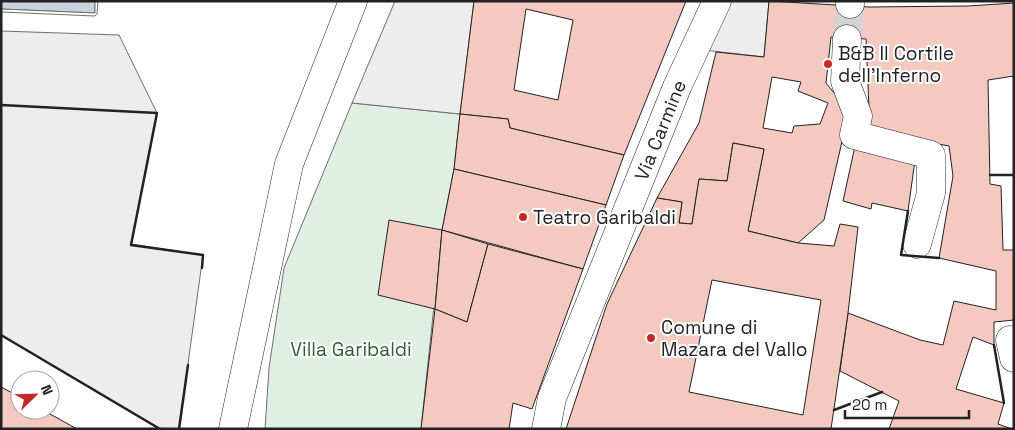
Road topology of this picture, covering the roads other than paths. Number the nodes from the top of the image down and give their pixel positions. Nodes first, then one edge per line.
1 (353, 1) edge
2 (717, 1) edge
3 (847, 39) tunnel mouth
4 (917, 244) dead end
5 (233, 429) edge
6 (546, 429) edge

1 - 5 street
2 - 6 street, Via Carmine
3 - 4 street

